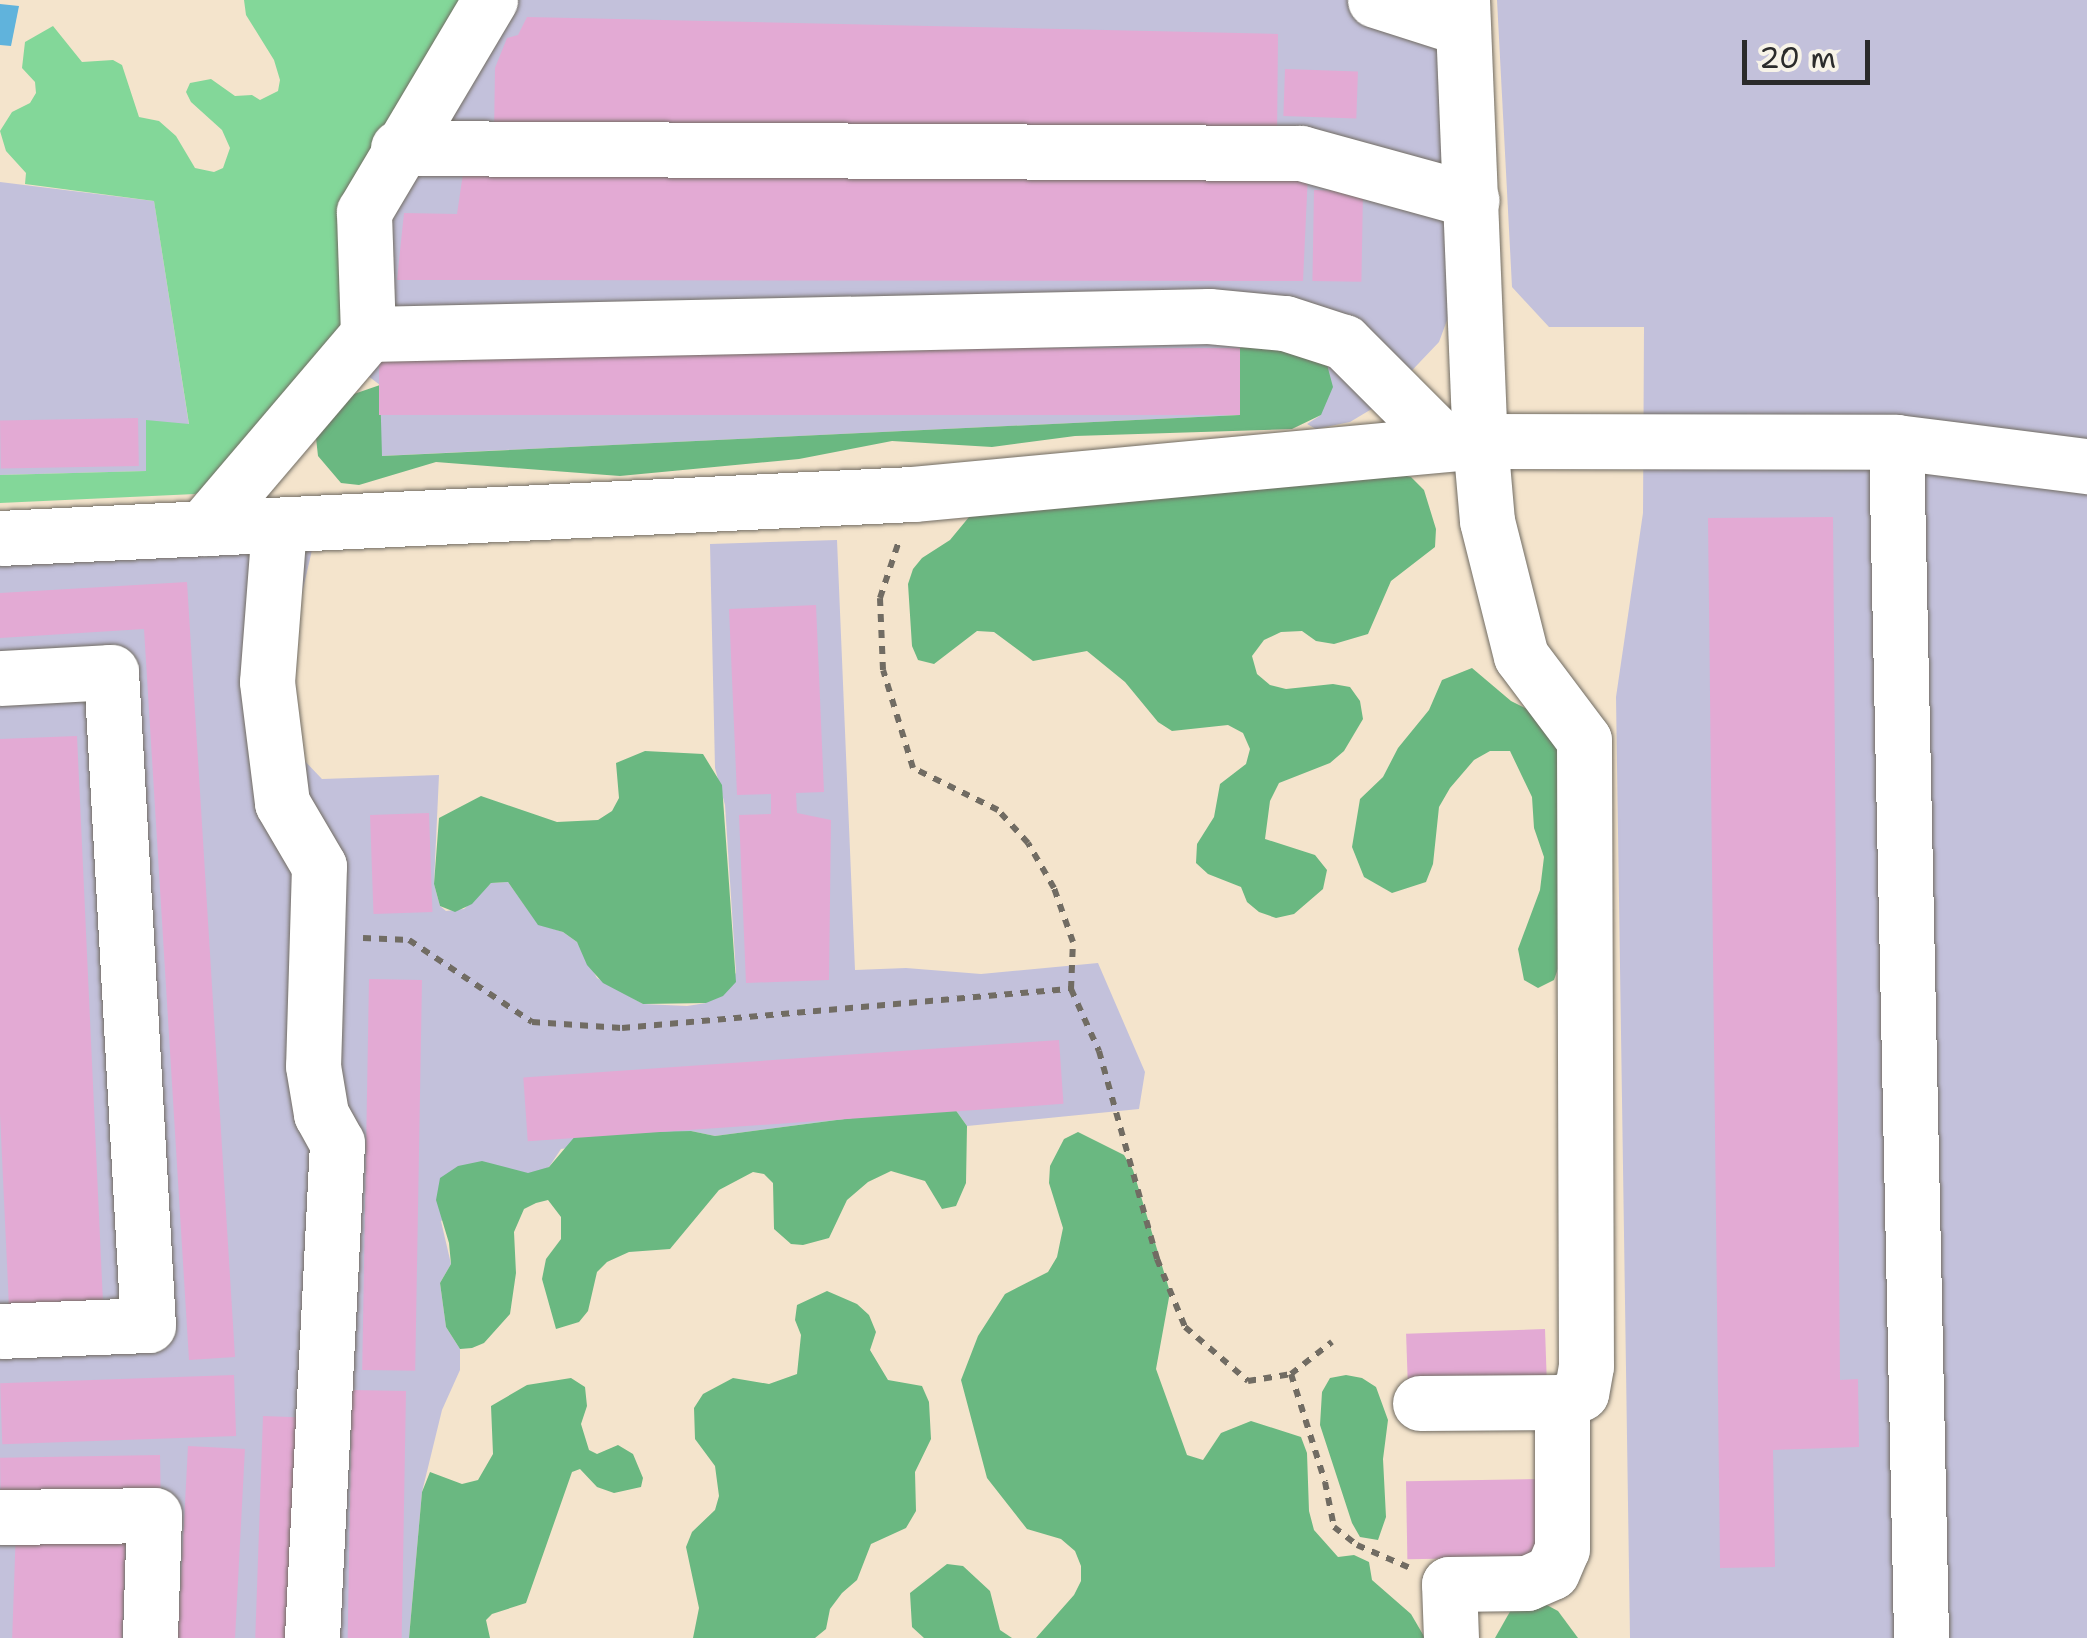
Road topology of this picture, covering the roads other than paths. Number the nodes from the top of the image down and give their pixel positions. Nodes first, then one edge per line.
1 (490, 0) edge
2 (1376, 0) edge
3 (1463, 14) edge
4 (398, 148) junction
5 (1472, 200) junction
6 (368, 334) junction
7 (1462, 442) junction
8 (1896, 442) junction
9 (2087, 466) edge
10 (279, 526) junction
11 (203, 528) junction
12 (0, 538) edge
13 (0, 678) edge
14 (0, 1331) edge
15 (1562, 1402) junction
16 (1420, 1403) dead end
17 (0, 1517) edge
18 (150, 1638) edge
19 (312, 1638) edge
20 (1451, 1638) edge
21 (1921, 1638) edge

1 - 4 lane
2 - 3 lane
3 - 5 lane
4 - 5 lane
4 - 6 lane
5 - 7 lane
6 - 7 lane
6 - 11 lane
7 - 8 lane
7 - 10 lane
7 - 15 lane
8 - 9 lane
8 - 21 lane
10 - 11 lane
10 - 19 lane
11 - 12 lane
13 - 14 lane
15 - 16 lane
15 - 20 lane
17 - 18 lane

